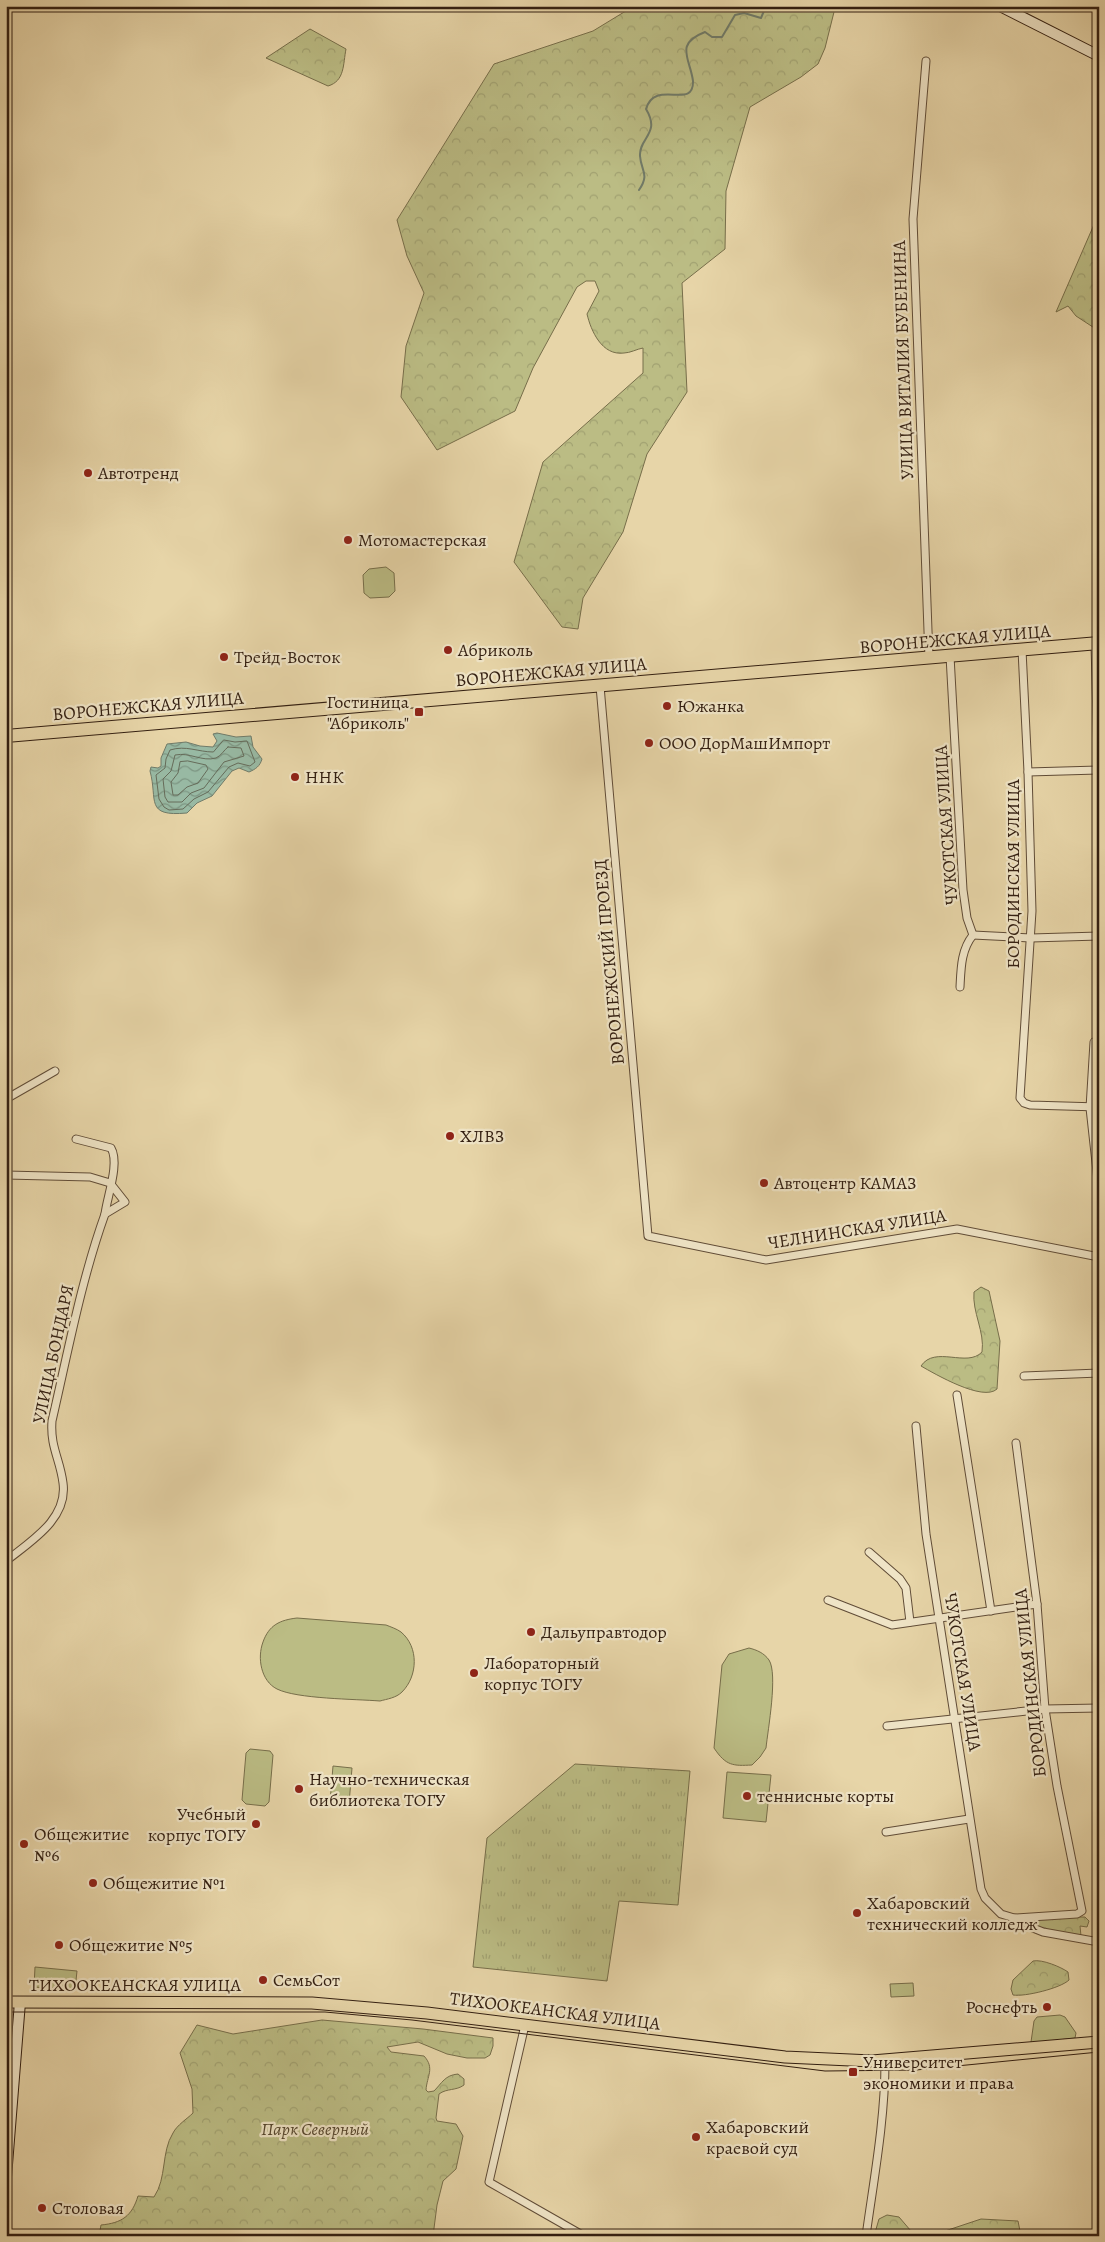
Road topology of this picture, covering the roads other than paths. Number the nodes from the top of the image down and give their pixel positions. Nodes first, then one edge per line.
1 (1000, 6) edge
2 (1099, 56) edge
3 (926, 61) dead end
4 (1097, 644) edge
5 (1022, 650) junction
6 (950, 656) junction
7 (929, 658) junction
8 (600, 686) junction
9 (6, 736) edge
10 (1098, 770) edge
11 (1028, 772) junction
12 (1099, 796) edge
13 (973, 935) junction
14 (1099, 936) edge
15 (1031, 938) junction
16 (960, 987) dead end
17 (1094, 1042) dead end
18 (55, 1072) dead end
19 (6, 1099) edge
20 (1099, 1107) edge
21 (1090, 1108) junction
22 (76, 1138) dead end
23 (6, 1174) edge
24 (110, 1183) junction
25 (1099, 1190) edge
26 (105, 1214) junction
27 (648, 1236) joint
28 (1099, 1257) edge
29 (1099, 1373) edge
30 (1024, 1376) dead end
31 (957, 1395) dead end
32 (916, 1426) dead end
33 (1016, 1443) dead end
34 (869, 1552) dead end
35 (6, 1561) edge
36 (828, 1600) dead end
37 (1038, 1604) junction
38 (991, 1610) junction
39 (939, 1618) junction
40 (910, 1622) junction
41 (1099, 1708) edge
42 (1045, 1709) junction
43 (956, 1718) junction
44 (887, 1726) dead end
45 (969, 1819) junction
46 (886, 1832) dead end
47 (1015, 1918) junction
48 (1099, 1942) edge
49 (6, 2002) edge
50 (20, 2002) junction
51 (525, 2025) junction
52 (1099, 2042) edge
53 (885, 2061) junction
54 (7, 2168) edge
55 (6, 2176) edge
56 (584, 2236) edge
57 (866, 2236) edge

1 - 2 main road
3 - 7 street, УЛИЦА ВИТАЛИЯ БУБЕНИНА
4 - 5 highway, ВОРОНЕЖСКАЯ УЛИЦА
4 - 10 street
5 - 6 highway, ВОРОНЕЖСКАЯ УЛИЦА
5 - 11 street, БОРОДИНСКАЯ УЛИЦА
6 - 7 highway, ВОРОНЕЖСКАЯ УЛИЦА
6 - 13 street, ЧУКОТСКАЯ УЛИЦА
7 - 8 highway, ВОРОНЕЖСКАЯ УЛИЦА
8 - 9 highway, ВОРОНЕЖСКАЯ УЛИЦА
8 - 27 street, ВОРОНЕЖСКИЙ ПРОЕЗД
10 - 11 street
10 - 12 street
11 - 15 street, БОРОДИНСКАЯ УЛИЦА
13 - 15 street
13 - 16 street
14 - 15 street
15 - 21 street, БОРОДИНСКАЯ УЛИЦА
17 - 21 street
18 - 19 street
20 - 21 street
21 - 25 street
22 - 24 street, УЛИЦА БОНДАРЯ
23 - 24 street
24 - 26 street, УЛИЦА БОНДАРЯ
24 - 26 street
26 - 35 street, УЛИЦА БОНДАРЯ
27 - 28 street, ЧЕЛНИНСКАЯ УЛИЦА
29 - 30 street
31 - 38 street
32 - 39 street, ЧУКОТСКАЯ УЛИЦА
33 - 37 street, БОРОДИНСКАЯ УЛИЦА
34 - 40 street
36 - 40 street
37 - 38 street
37 - 42 street, БОРОДИНСКАЯ УЛИЦА
38 - 39 street
39 - 40 street
39 - 43 street, ЧУКОТСКАЯ УЛИЦА
41 - 42 street
42 - 43 street
42 - 47 street, БОРОДИНСКАЯ УЛИЦА
43 - 44 street
43 - 45 street, ЧУКОТСКАЯ УЛИЦА
45 - 46 street
45 - 47 street, ЧУКОТСКАЯ УЛИЦА
47 - 48 street
49 - 50 main road, ТИХООКЕАНСКАЯ УЛИЦА
50 - 51 main road, ТИХООКЕАНСКАЯ УЛИЦА
50 - 54 main road
51 - 53 main road, ТИХООКЕАНСКАЯ УЛИЦА
51 - 56 street
52 - 53 main road, ТИХООКЕАНСКАЯ УЛИЦА
53 - 57 street
54 - 55 main road

